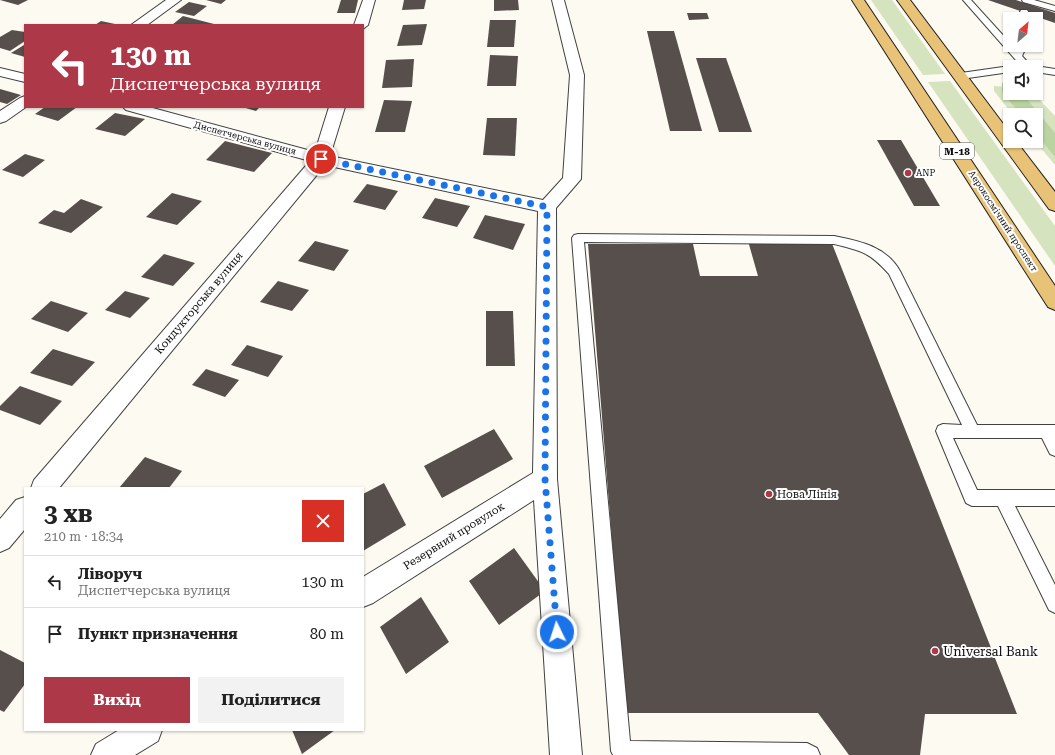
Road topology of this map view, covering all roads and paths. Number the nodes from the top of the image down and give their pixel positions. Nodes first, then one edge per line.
1 (175, 0) edge
2 (369, 0) edge
3 (558, 0) edge
4 (858, 0) edge
5 (903, 0) edge
6 (967, 0) edge
7 (1026, 0) edge
8 (1055, 9) edge
9 (139, 24) edge
10 (361, 24) edge
11 (1019, 52) edge
12 (1017, 56) junction
13 (1021, 60) edge
14 (1003, 70) edge
15 (1043, 71) edge
16 (0, 72) edge
17 (1053, 73) edge
18 (961, 76) junction
19 (24, 78) edge
20 (24, 102) edge
21 (135, 108) edge
22 (336, 108) edge
23 (0, 118) edge
24 (321, 159) junction
25 (1055, 205) edge
26 (547, 207) junction
27 (1055, 302) edge
28 (973, 431) junction
29 (1050, 432) edge
30 (1055, 449) edge
31 (545, 479) junction
32 (44, 487) edge
33 (1003, 498) junction
34 (1055, 498) edge
35 (24, 510) edge
36 (0, 539) edge
37 (364, 592) edge
38 (1055, 604) edge
39 (145, 731) edge
40 (107, 755) edge
41 (566, 755) edge
42 (810, 755) edge

1 - 9 street
2 - 10 street
3 - 26 street
4 - 27 main road, Аерокосмічний проспект / М-18
5 - 18 main road
6 - 12 lane
7 - 8 lane
11 - 12 lane
12 - 13 lane
14 - 18 lane
15 - 17 lane
16 - 19 street
18 - 25 main road
20 - 23 street
21 - 24 street, Диспетчерська вулиця
22 - 24 street, Кондукторська вулиця
24 - 26 street, Диспетчерська вулиця
24 - 32 street, Кондукторська вулиця
26 - 31 street
28 - 29 lane
28 - 33 lane
28 - 42 lane
29 - 30 lane
31 - 37 street, Резервний провулок
31 - 41 street
33 - 34 lane
33 - 38 lane
35 - 36 street
39 - 40 street

